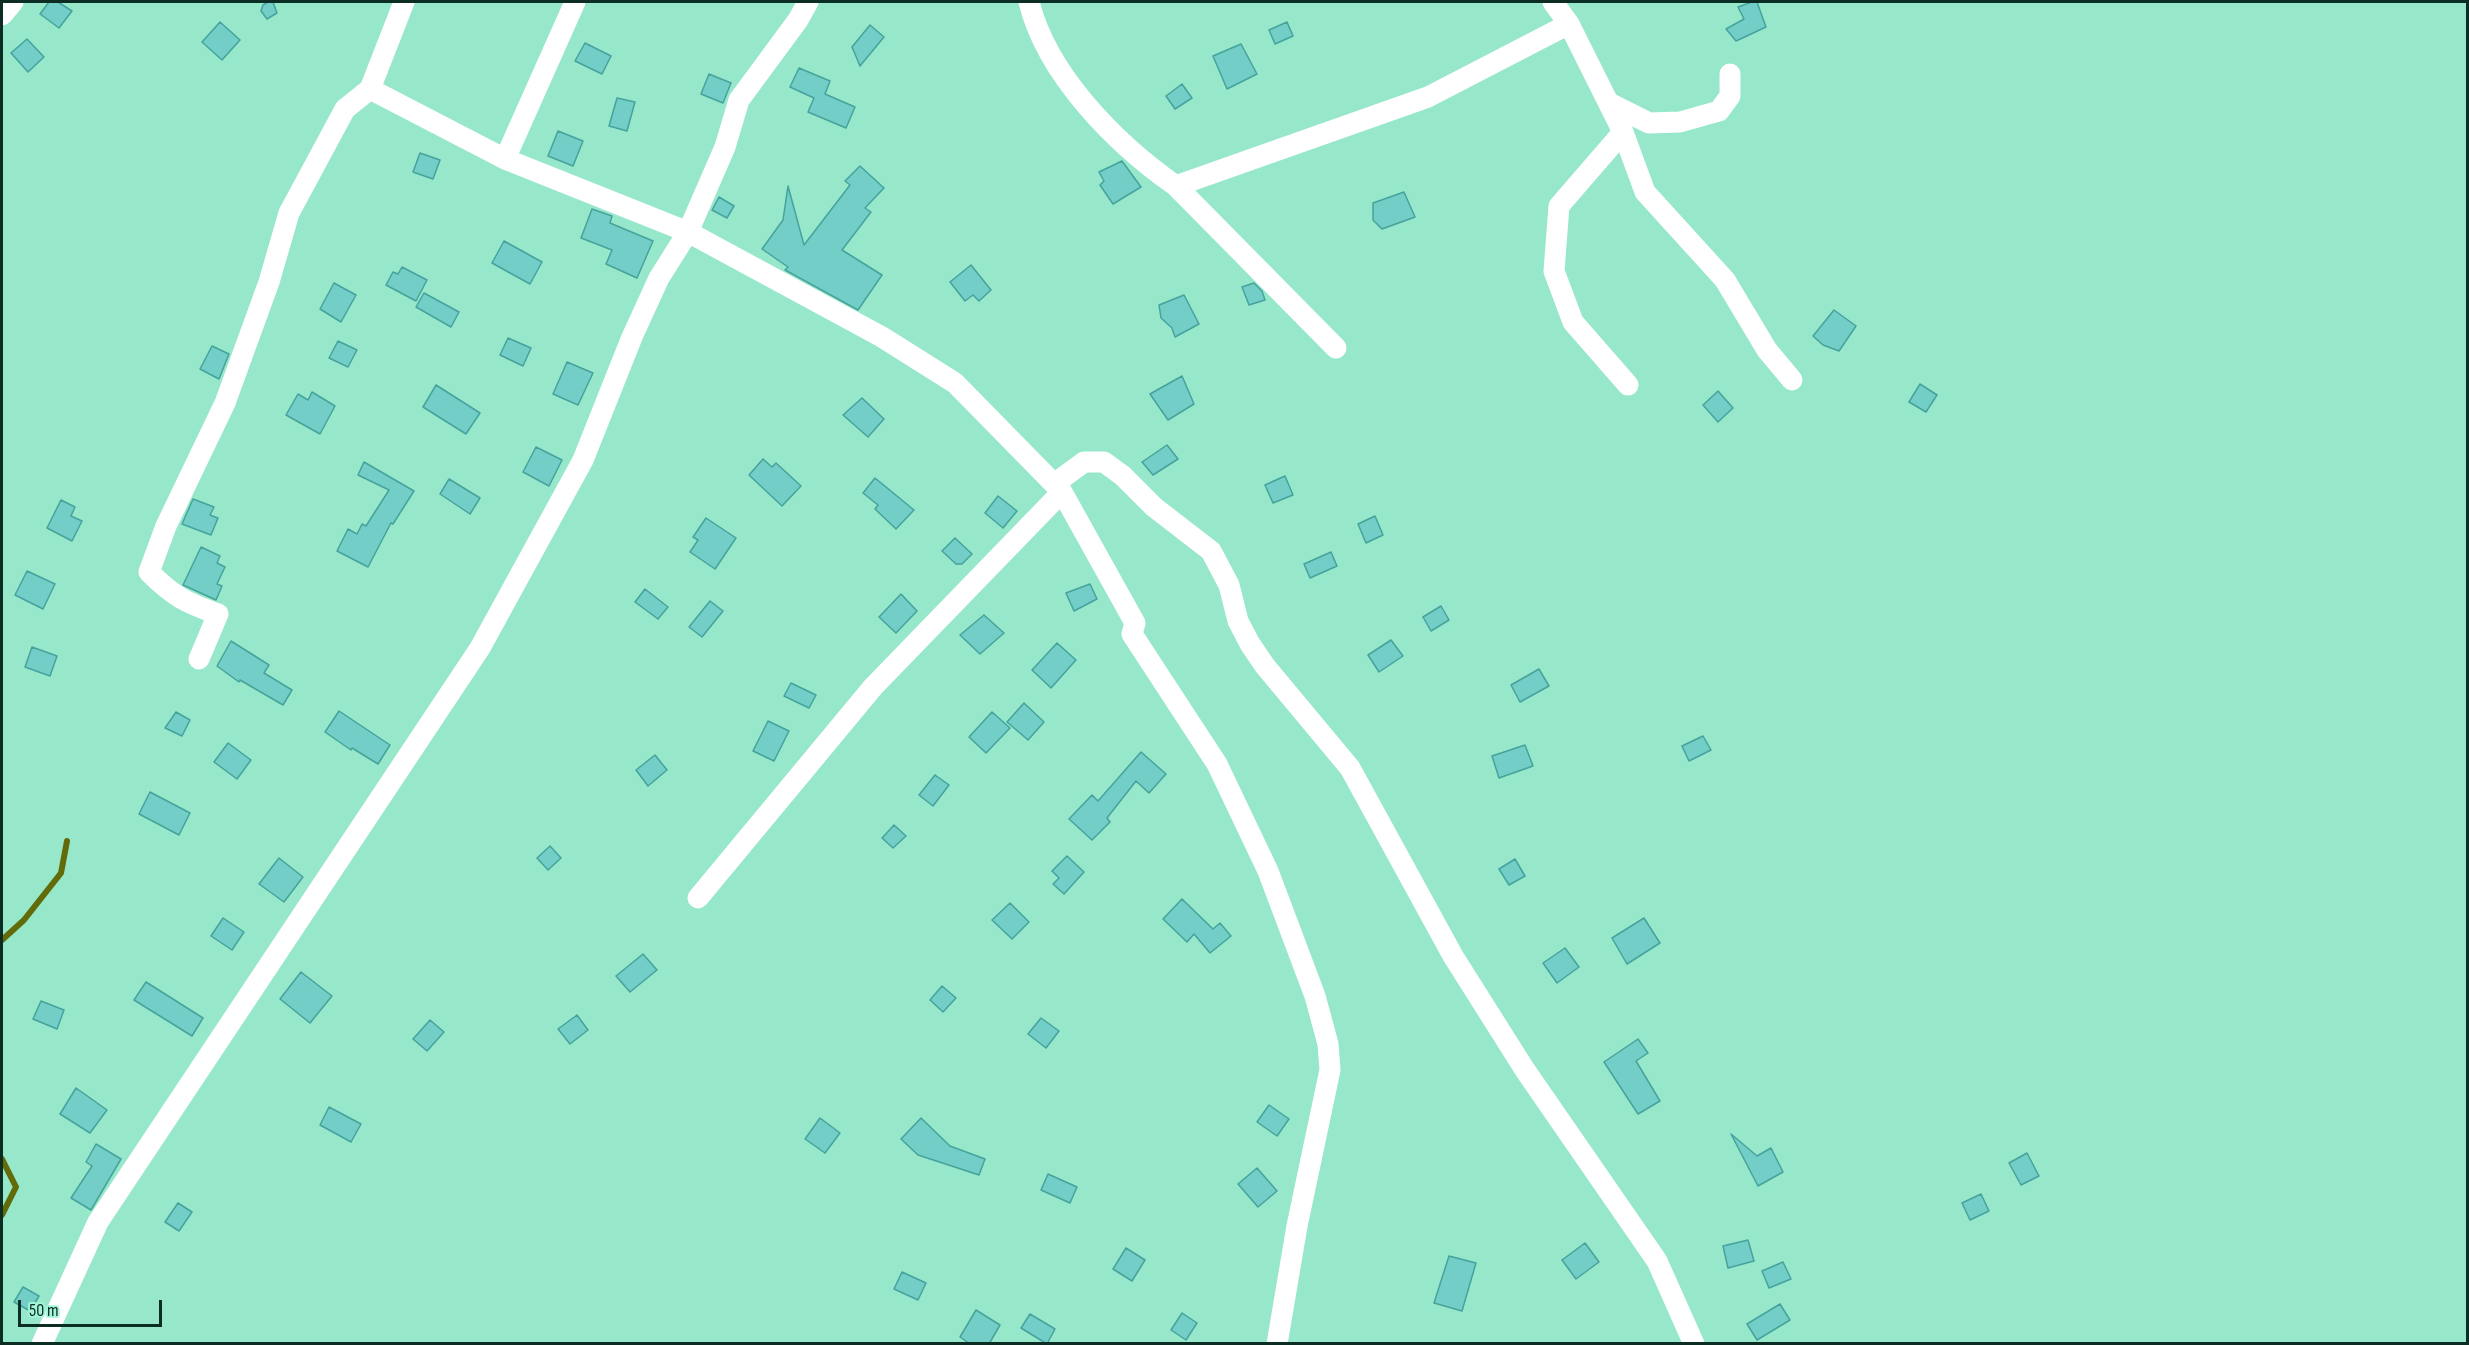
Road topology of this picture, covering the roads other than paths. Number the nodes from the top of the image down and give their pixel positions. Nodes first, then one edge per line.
1 (13, 2) edge
2 (404, 2) edge
3 (574, 2) edge
4 (808, 2) edge
5 (1029, 2) edge
6 (1553, 2) edge
7 (2, 15) edge
8 (1569, 24) junction
9 (1730, 74) dead end
10 (370, 89) junction
11 (1609, 103) junction
12 (1623, 132) junction
13 (505, 159) junction
14 (1176, 186) junction
15 (688, 232) junction
16 (1336, 348) dead end
17 (1792, 380) dead end
18 (1628, 385) dead end
19 (1058, 488) junction
20 (199, 660) dead end
21 (698, 898) dead end
22 (42, 1344) edge
23 (1277, 1344) edge
24 (1694, 1344) edge

1 - 7 street
2 - 10 street
3 - 13 street
4 - 15 street
5 - 14 street
6 - 8 street
8 - 11 street
8 - 14 street
9 - 11 street
10 - 13 street
10 - 20 street
11 - 12 street
12 - 17 street
12 - 18 street
13 - 15 street
14 - 16 street
15 - 19 street
15 - 22 street
19 - 21 street
19 - 23 street
19 - 24 street

